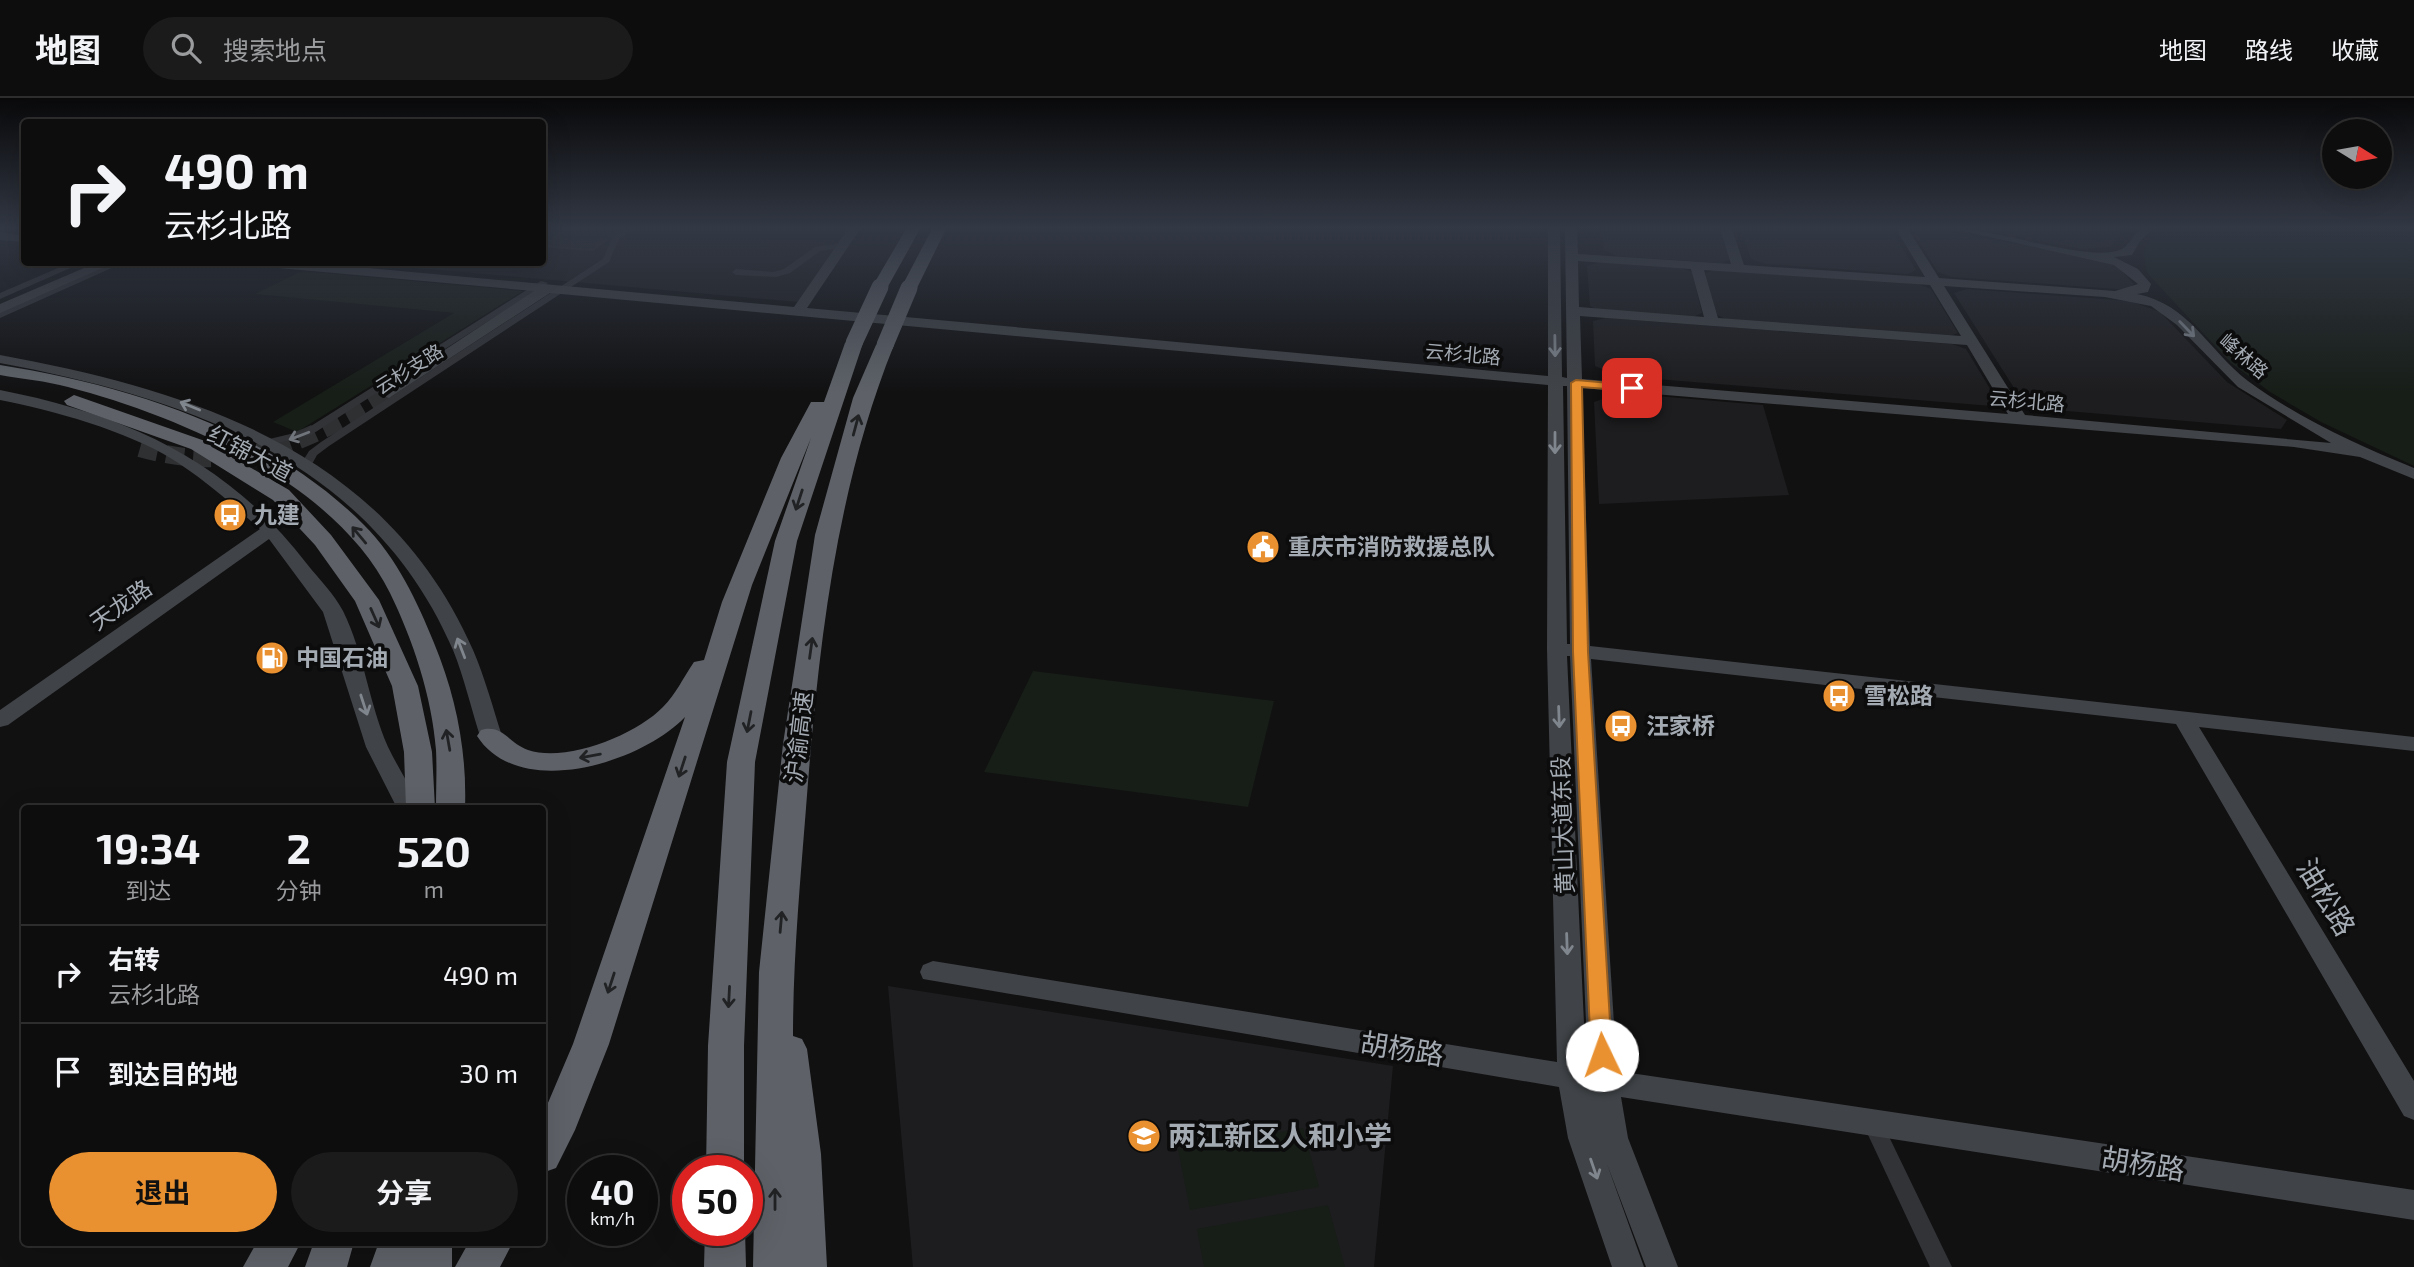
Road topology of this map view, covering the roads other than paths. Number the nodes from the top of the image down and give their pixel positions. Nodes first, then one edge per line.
1 (29, 284) edge
2 (45, 284) edge
3 (60, 284) edge
4 (72, 284) edge
5 (509, 284) edge
6 (518, 284) edge
7 (557, 284) edge
8 (818, 284) edge
9 (882, 284) edge
10 (911, 284) edge
11 (1554, 284) edge
12 (1572, 284) edge
13 (1703, 284) edge
14 (1935, 284) edge
15 (1958, 284) edge
16 (2145, 284) edge
17 (550, 287) junction
18 (880, 287) joint
19 (2105, 293) junction
20 (0, 296) edge
21 (0, 303) edge
22 (0, 309) edge
23 (800, 310) junction
24 (1573, 311) junction
25 (0, 315) edge
26 (1712, 321) junction
27 (1971, 341) junction
28 (853, 343) joint
29 (885, 345) joint
30 (0, 359) edge
31 (0, 370) edge
32 (1555, 378) junction
33 (839, 380) junction
34 (1576, 380) junction
35 (0, 385) edge
36 (0, 395) edge
37 (388, 398) junction
38 (361, 399) junction
39 (0, 402) edge
40 (337, 414) junction
41 (372, 414) junction
42 (2018, 417) junction
43 (2310, 426) junction
44 (269, 442) junction
45 (140, 448) tunnel mouth
46 (2364, 453) junction
47 (307, 464) junction
48 (2414, 474) edge
49 (266, 525) junction
50 (741, 586) junction
51 (1569, 650) junction
52 (0, 702) edge
53 (2183, 718) junction
54 (0, 720) edge
55 (491, 736) joint
56 (2414, 744) edge
57 (407, 805) edge
58 (421, 805) edge
59 (451, 805) edge
60 (776, 972) junction
61 (933, 972) dead end
62 (1572, 1077) junction
63 (1603, 1081) junction
64 (2414, 1107) edge
65 (1872, 1122) junction
66 (546, 1147) edge
67 (725, 1155) edge
68 (2414, 1205) edge
69 (278, 1246) edge
70 (333, 1246) edge
71 (398, 1246) edge
72 (432, 1246) edge
73 (725, 1246) edge
74 (264, 1267) edge
75 (326, 1267) edge
76 (391, 1267) edge
77 (431, 1267) edge
78 (725, 1267) edge
79 (774, 1267) edge
80 (806, 1267) edge
81 (1628, 1267) edge
82 (1662, 1267) edge
83 (1941, 1267) edge

1 - 20 street
2 - 21 main road
3 - 22 main road
4 - 25 street
5 - 17 main road
6 - 17 main road
7 - 17 street, 云杉支路
8 - 23 main road
9 - 18 highway
10 - 29 highway, 沪渝高速, bridge
11 -> 32 main road, 黄山大道东段
12 - 24 main road, 黄山大道东段
13 - 26 main road
14 - 27 main road
15 - 19 main road
16 - 19 main road
17 - 23 main road, 云杉北路
17 - 37 main road
17 - 38 street, 云杉支路
18 - 28 highway, bridge
19 -> 43 main road, 峰林路
23 - 32 main road, 云杉北路
24 - 26 main road
24 - 34 main road, 黄山大道东段
26 - 27 main road
27 - 42 main road
28 - 33 highway
60 -> 29 highway, 沪渝高速
44 -> 30 main road, 红锦大道
59 -> 31 highway, 红锦大道
32 - 34 main road, 云杉北路
32 -> 51 main road, 黄山大道东段
33 - 50 highway
33 -> 67 highway
34 - 42 main road, 云杉北路
34 - 51 main road, 黄山大道东段
35 -> 58 highway, 红锦大道
36 - 49 main road, 红锦大道
37 - 38 street
37 - 41 street, 云杉支路
38 - 40 street, 云杉支路
39 - 45 main road
40 - 41 street
40 -> 44 street, 云杉支路
41 - 47 street, 云杉支路
42 - 43 main road, 云杉北路
42 - 46 main road, 云杉北路
43 - 46 main road, 峰林路
44 - 47 main road, 红锦大道
46 - 48 main road, 峰林路
55 -> 47 main road, 红锦大道
49 - 52 main road, 天龙路
49 - 54 main road, 天龙路
49 -> 57 main road, 红锦大道
50 -> 55 highway
50 -> 66 highway
51 - 53 main road
51 -> 62 main road, 黄山大道东段
51 - 63 main road, 黄山大道东段
53 - 56 main road
53 - 64 main road, 油松路
79 -> 60 highway, 沪渝高速
60 - 80 highway
61 - 62 main road, 胡杨路
62 - 63 main road, 胡杨路
62 -> 81 main road, 黄山大道东段
63 - 65 main road, 胡杨路
63 - 82 main road, 黄山大道东段
65 - 68 main road, 胡杨路
65 - 83 street
69 - 74 highway
70 - 75 highway
71 - 76 highway
72 - 77 highway
73 - 78 highway

